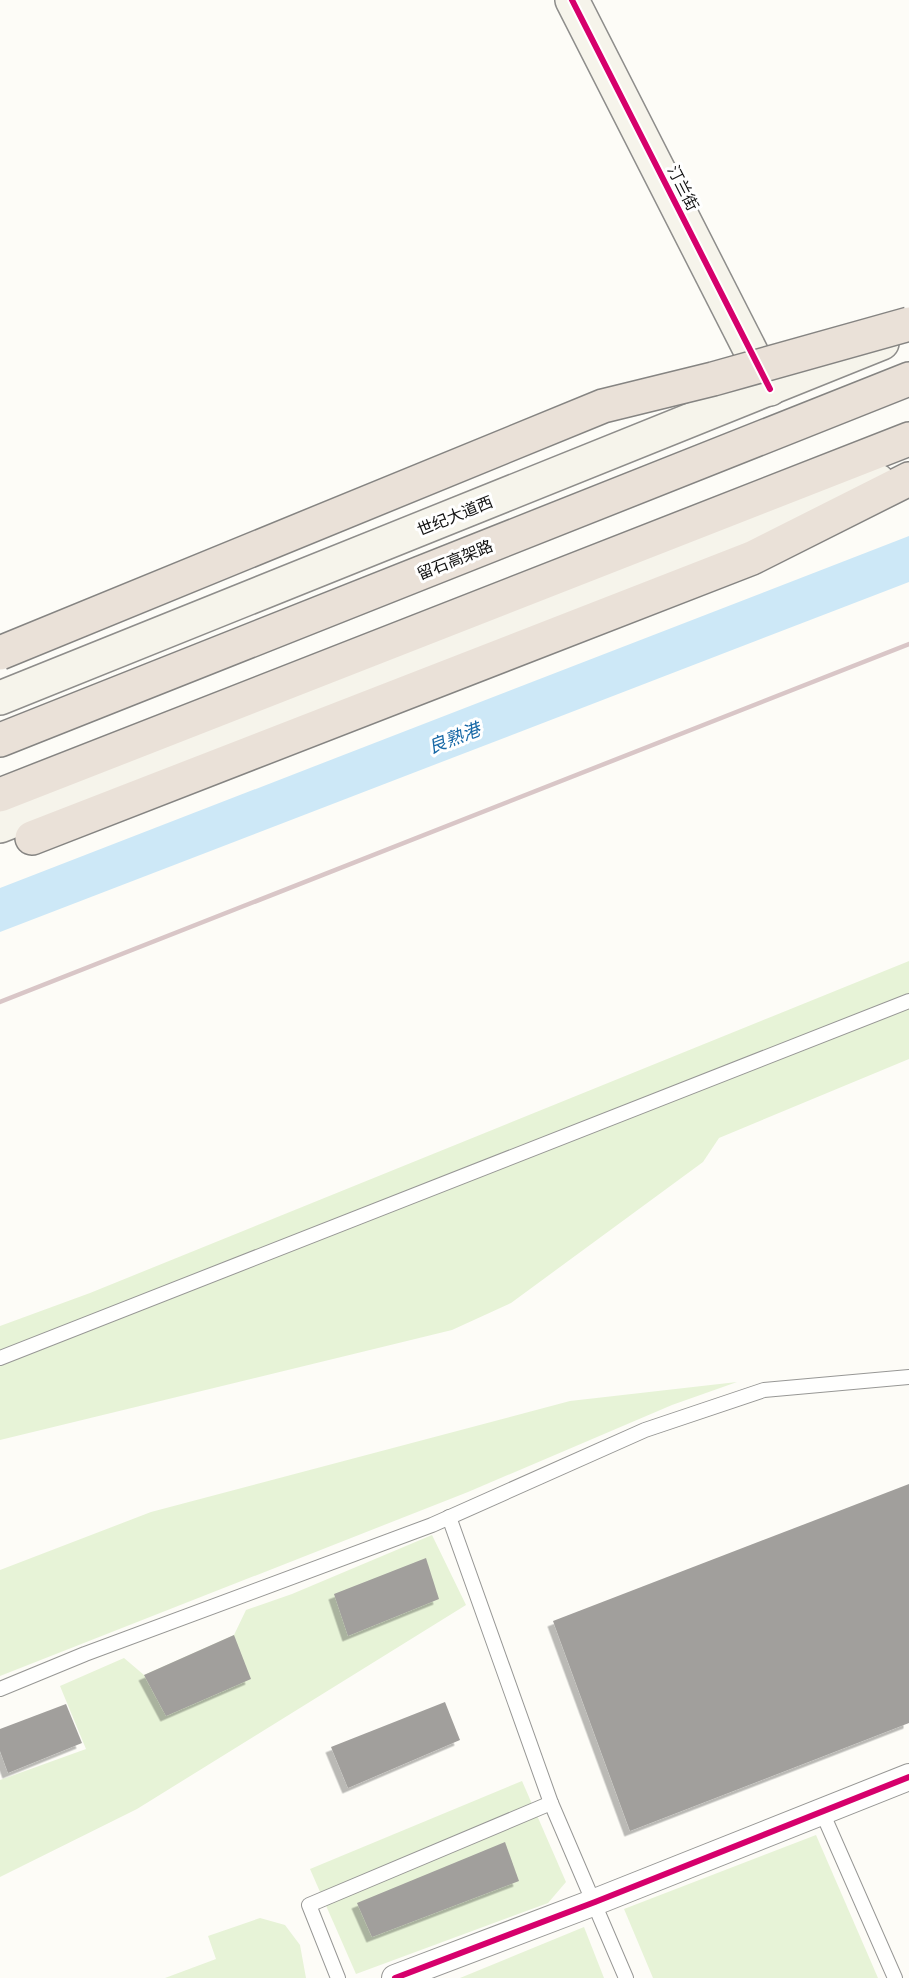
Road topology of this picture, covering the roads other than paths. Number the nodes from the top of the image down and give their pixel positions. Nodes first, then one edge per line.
1 (572, 0) edge
2 (909, 324) edge
3 (909, 333) edge
4 (909, 379) edge
5 (770, 389) junction
6 (909, 439) edge
7 (909, 469) edge
8 (909, 479) edge
9 (0, 653) edge
10 (0, 698) edge
11 (0, 740) edge
12 (0, 795) edge
13 (0, 826) edge
14 (32, 838) joint
15 (0, 847) edge
16 (909, 1001) edge
17 (0, 1358) edge
18 (909, 1377) edge
19 (449, 1517) junction
20 (0, 1689) edge
21 (909, 1778) edge
22 (551, 1803) junction
23 (822, 1812) junction
24 (595, 1902) junction
25 (338, 1978) edge
26 (396, 1978) edge
27 (626, 1978) edge
28 (895, 1978) edge

1 - 5 main road, 汀兰街
2 - 9 highway, bridge
3 - 5 main road, 世纪大道西
4 - 11 highway, 留石高架路
5 - 10 main road, 世纪大道西
6 - 12 highway
7 - 13 main road
8 - 14 highway
14 - 15 main road
16 - 17 lane
18 - 19 lane
19 - 20 lane
19 - 22 lane
21 - 23 street
22 - 24 lane
22 - 25 lane
23 - 24 street
23 - 28 lane
24 - 26 street
24 - 27 lane

